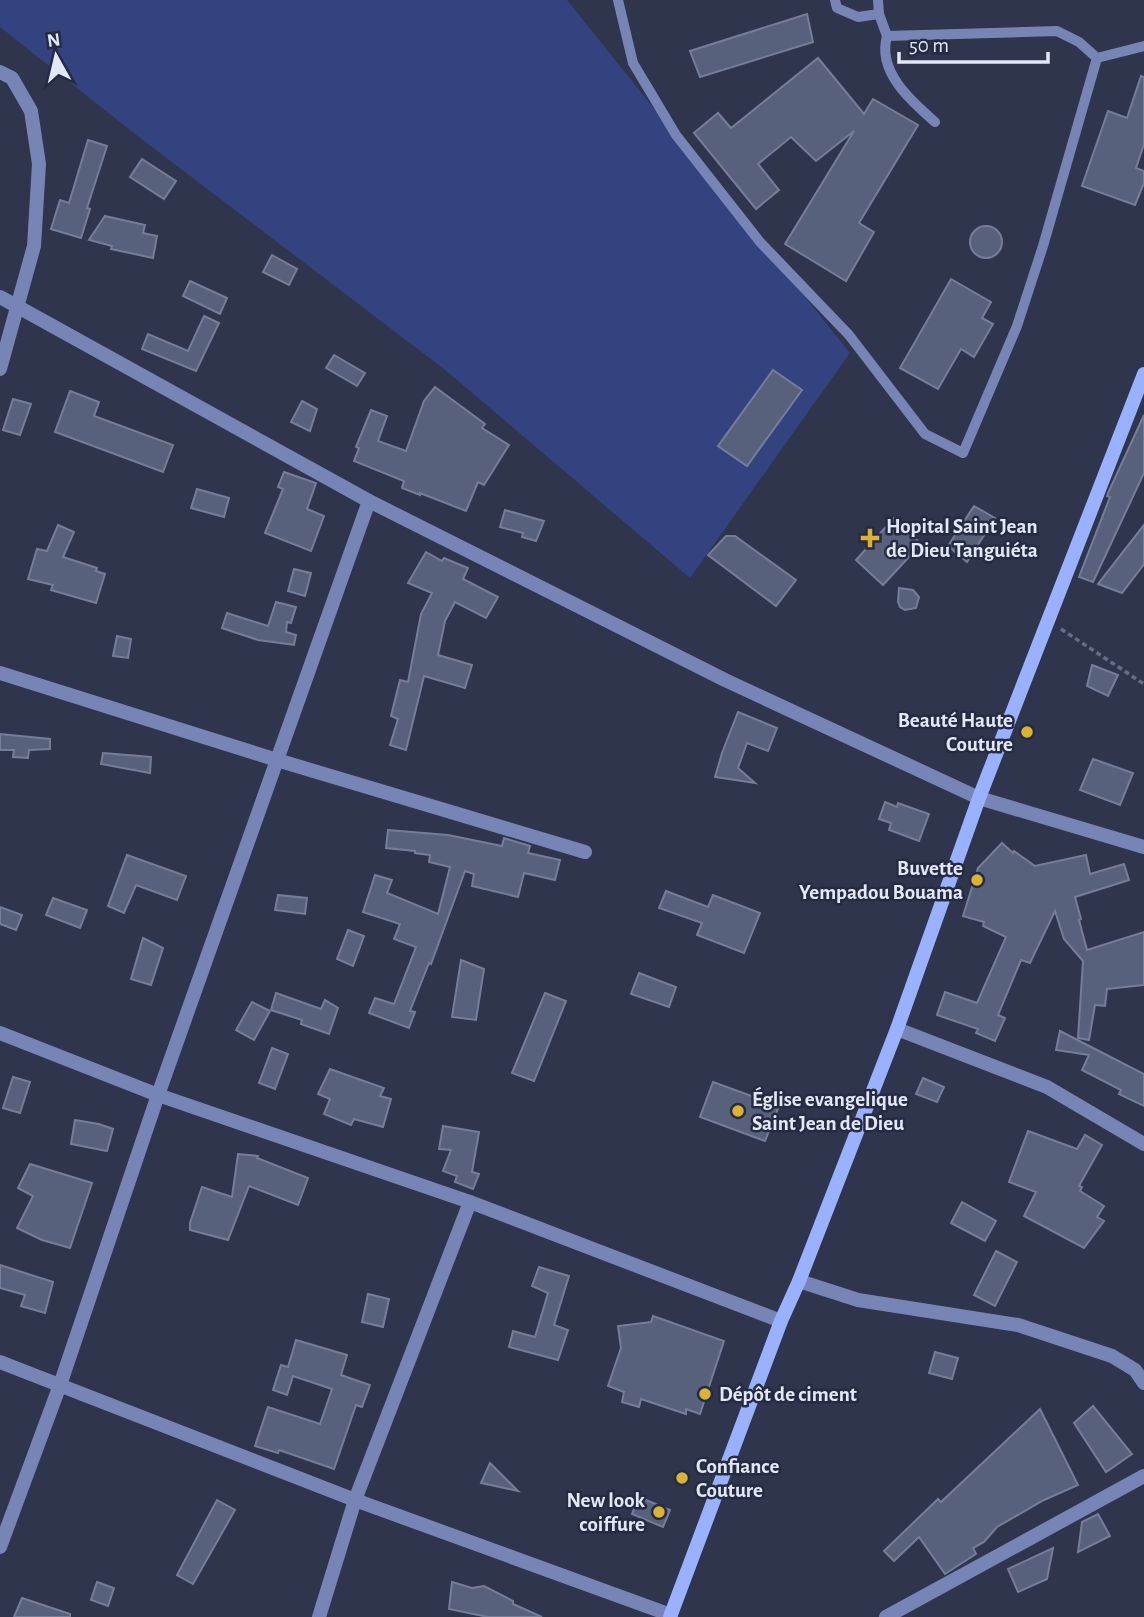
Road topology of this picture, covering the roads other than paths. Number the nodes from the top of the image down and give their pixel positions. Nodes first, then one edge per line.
1 (618, 0) edge
2 (835, 0) edge
3 (878, 0) edge
4 (879, 14) junction
5 (887, 36) junction
6 (1144, 46) edge
7 (1097, 58) junction
8 (0, 72) edge
9 (935, 122) dead end
10 (0, 297) edge
11 (16, 306) junction
12 (0, 369) edge
13 (1144, 374) edge
14 (369, 501) junction
15 (0, 673) edge
16 (277, 760) junction
17 (979, 798) junction
18 (1144, 847) edge
19 (585, 852) dead end
20 (897, 1029) junction
21 (0, 1033) edge
22 (158, 1095) junction
23 (1144, 1144) edge
24 (470, 1202) junction
25 (799, 1281) junction
26 (781, 1321) junction
27 (0, 1362) edge
28 (1144, 1383) edge
29 (60, 1385) junction
30 (1144, 1476) edge
31 (355, 1500) junction
32 (0, 1547) edge
33 (671, 1616) edge
34 (319, 1617) edge
35 (886, 1617) edge

1 - 7 lane
2 - 4 lane
3 - 4 lane
4 - 5 lane
5 - 7 lane
5 - 9 lane
6 - 7 lane
8 - 11 street
10 - 11 street
11 - 12 street
11 - 14 street
13 - 17 main road
14 - 16 street
14 - 17 street
15 - 16 street
16 - 19 street
16 - 22 street
17 - 18 street
17 - 20 main road
20 - 23 street
20 - 25 main road
21 - 22 street
22 - 24 street
22 - 29 street
24 - 26 street
24 - 31 street
25 - 26 main road
25 - 28 street
26 - 33 main road
27 - 29 street
29 - 31 street
29 - 32 street
30 - 35 street
31 - 33 street
31 - 34 street

